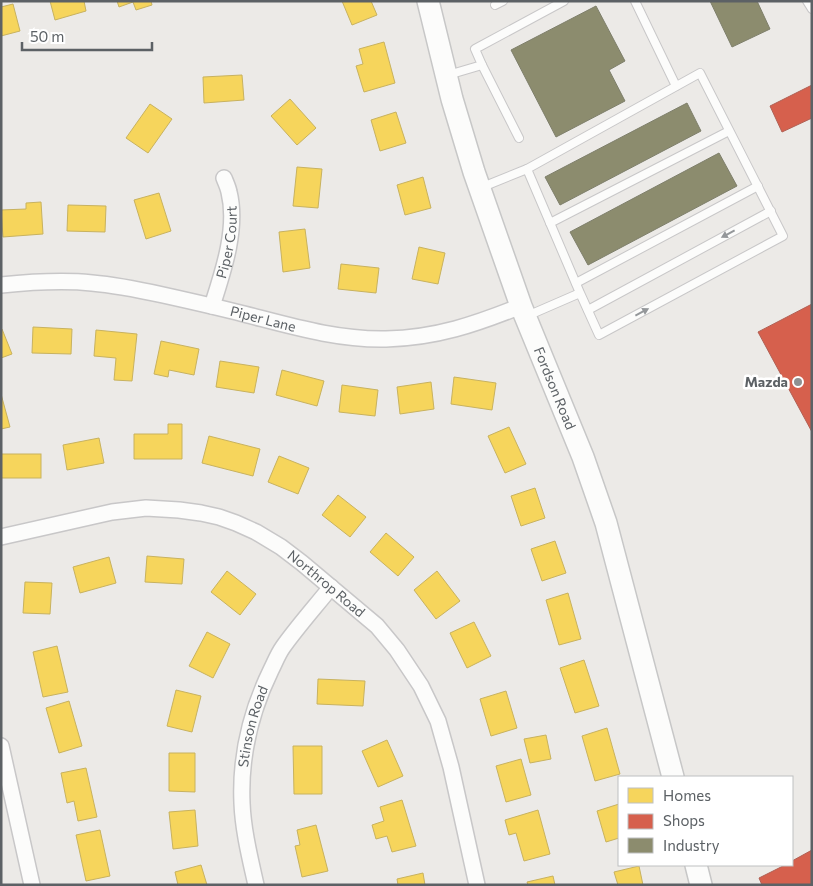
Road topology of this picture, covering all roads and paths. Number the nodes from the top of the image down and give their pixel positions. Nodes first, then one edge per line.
1 (428, 1) edge
2 (503, 1) edge
3 (564, 1) edge
4 (635, 1) edge
5 (807, 1) edge
6 (495, 5) dead end
7 (812, 9) edge
8 (482, 65) junction
9 (446, 76) junction
10 (676, 86) junction
11 (730, 131) junction
12 (519, 138) dead end
13 (527, 169) junction
14 (224, 178) dead end
15 (758, 186) junction
16 (480, 188) junction
17 (771, 211) junction
18 (550, 223) junction
19 (576, 283) junction
20 (1, 285) edge
21 (580, 293) junction
22 (212, 306) junction
23 (588, 310) junction
24 (523, 311) junction
25 (1, 537) edge
26 (331, 588) junction
27 (1, 746) edge
28 (673, 776) edge
29 (696, 866) edge
30 (32, 885) edge
31 (256, 885) edge
32 (477, 885) edge
33 (701, 885) edge

1 - 9 street, Fordson Road
2 - 6 lane
3 - 8 lane
4 - 10 lane
5 - 7 lane
8 - 9 lane
8 - 12 lane
9 - 16 street, Fordson Road
10 - 11 lane
10 - 13 lane
11 - 15 lane
11 - 18 lane
13 - 16 lane
13 - 18 lane
14 - 22 street, Piper Court
15 - 17 lane
15 - 19 lane
16 - 24 street, Fordson Road
17 -> 23 lane
23 -> 17 lane
18 - 19 lane
19 - 21 lane
20 - 22 street, Piper Lane
21 - 23 lane
21 - 24 lane
22 - 24 street, Piper Lane
24 - 28 street, Fordson Road
25 - 26 street, Northrop Road
26 - 31 street, Stinson Road
26 - 32 street, Northrop Road
27 - 30 street
29 - 33 street

